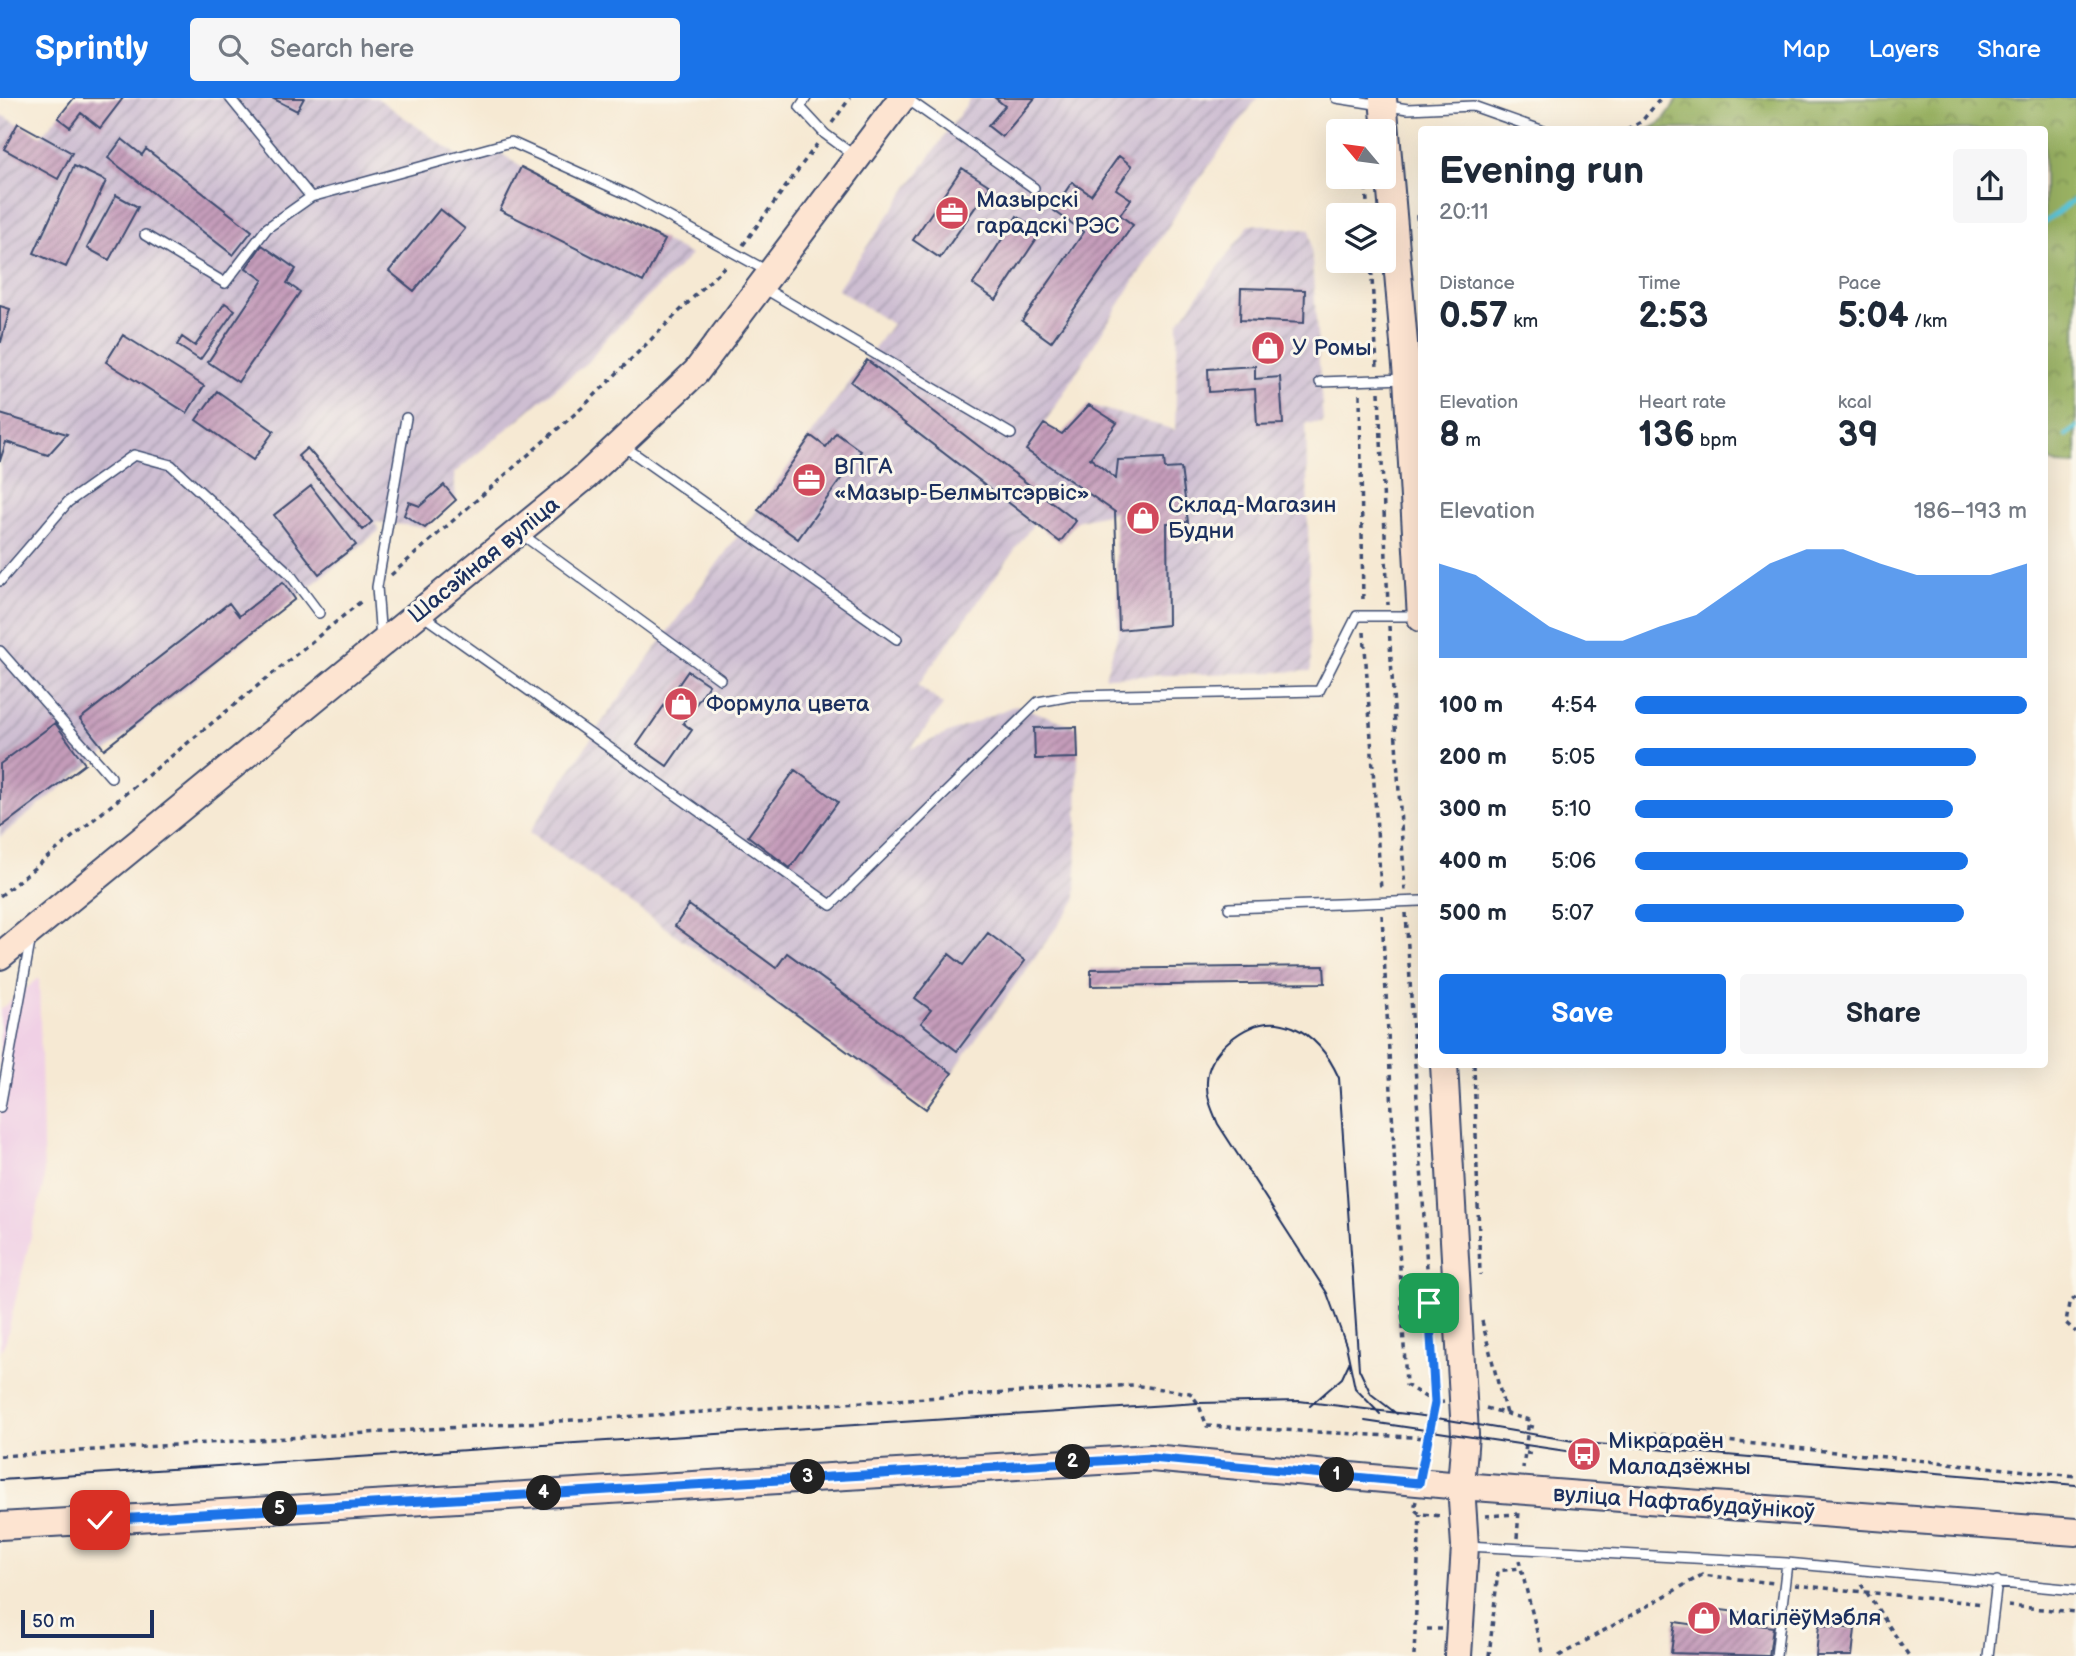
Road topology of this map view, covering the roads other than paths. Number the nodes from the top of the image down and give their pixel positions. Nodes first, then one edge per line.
1 (230, 98) edge
2 (806, 98) edge
3 (904, 98) edge
4 (1336, 98) edge
5 (1384, 102) edge
6 (1530, 126) edge
7 (857, 158) junction
8 (1034, 188) dead end
9 (311, 197) junction
10 (145, 235) dead end
11 (766, 279) junction
12 (1407, 379) junction
13 (1320, 382) dead end
14 (1415, 416) edge
15 (406, 418) dead end
16 (1011, 433) dead end
17 (620, 444) junction
18 (1418, 516) edge
19 (518, 532) junction
20 (0, 581) edge
21 (319, 613) dead end
22 (420, 613) junction
23 (1418, 617) edge
24 (897, 639) dead end
25 (381, 645) junction
26 (0, 651) edge
27 (720, 679) dead end
28 (111, 777) dead end
29 (1418, 901) edge
30 (1229, 908) dead end
31 (33, 930) junction
32 (0, 956) edge
33 (1444, 1068) edge
34 (0, 1107) edge
35 (1461, 1486) junction
36 (0, 1526) edge
37 (2076, 1532) edge
38 (1465, 1546) junction
39 (1787, 1563) junction
40 (1997, 1581) junction
41 (2076, 1590) edge
42 (1458, 1656) edge
43 (1776, 1656) edge
44 (1988, 1656) edge

1 - 9 lane
2 - 7 lane
3 - 7 main road, Шасэйная вуліца
3 - 8 lane
4 - 5 lane
5 - 6 lane
5 - 12 main road
7 - 11 main road, Шасэйная вуліца
9 - 10 lane
9 - 11 lane
11 - 16 lane
11 - 17 main road, Шасэйная вуліца
12 - 13 lane
12 - 14 main road
14 - 18 main road
15 - 25 lane
17 - 19 main road, Шасэйная вуліца
17 - 24 lane
19 - 22 main road, Шасэйная вуліца
19 - 27 lane
20 - 21 lane
22 - 23 lane
22 - 25 main road, Шасэйная вуліца
25 - 31 main road, Шасэйная вуліца
26 - 28 lane
29 - 30 lane
31 - 32 main road, Шасэйная вуліца
31 - 34 lane
33 - 35 main road
35 - 36 main road, вуліца Нафтабудаўнікоў
35 - 37 main road, вуліца Нафтабудаўнікоў
35 - 38 main road
38 - 39 lane
38 - 42 main road
39 - 40 lane
39 - 43 lane
40 - 41 lane
40 - 44 lane

